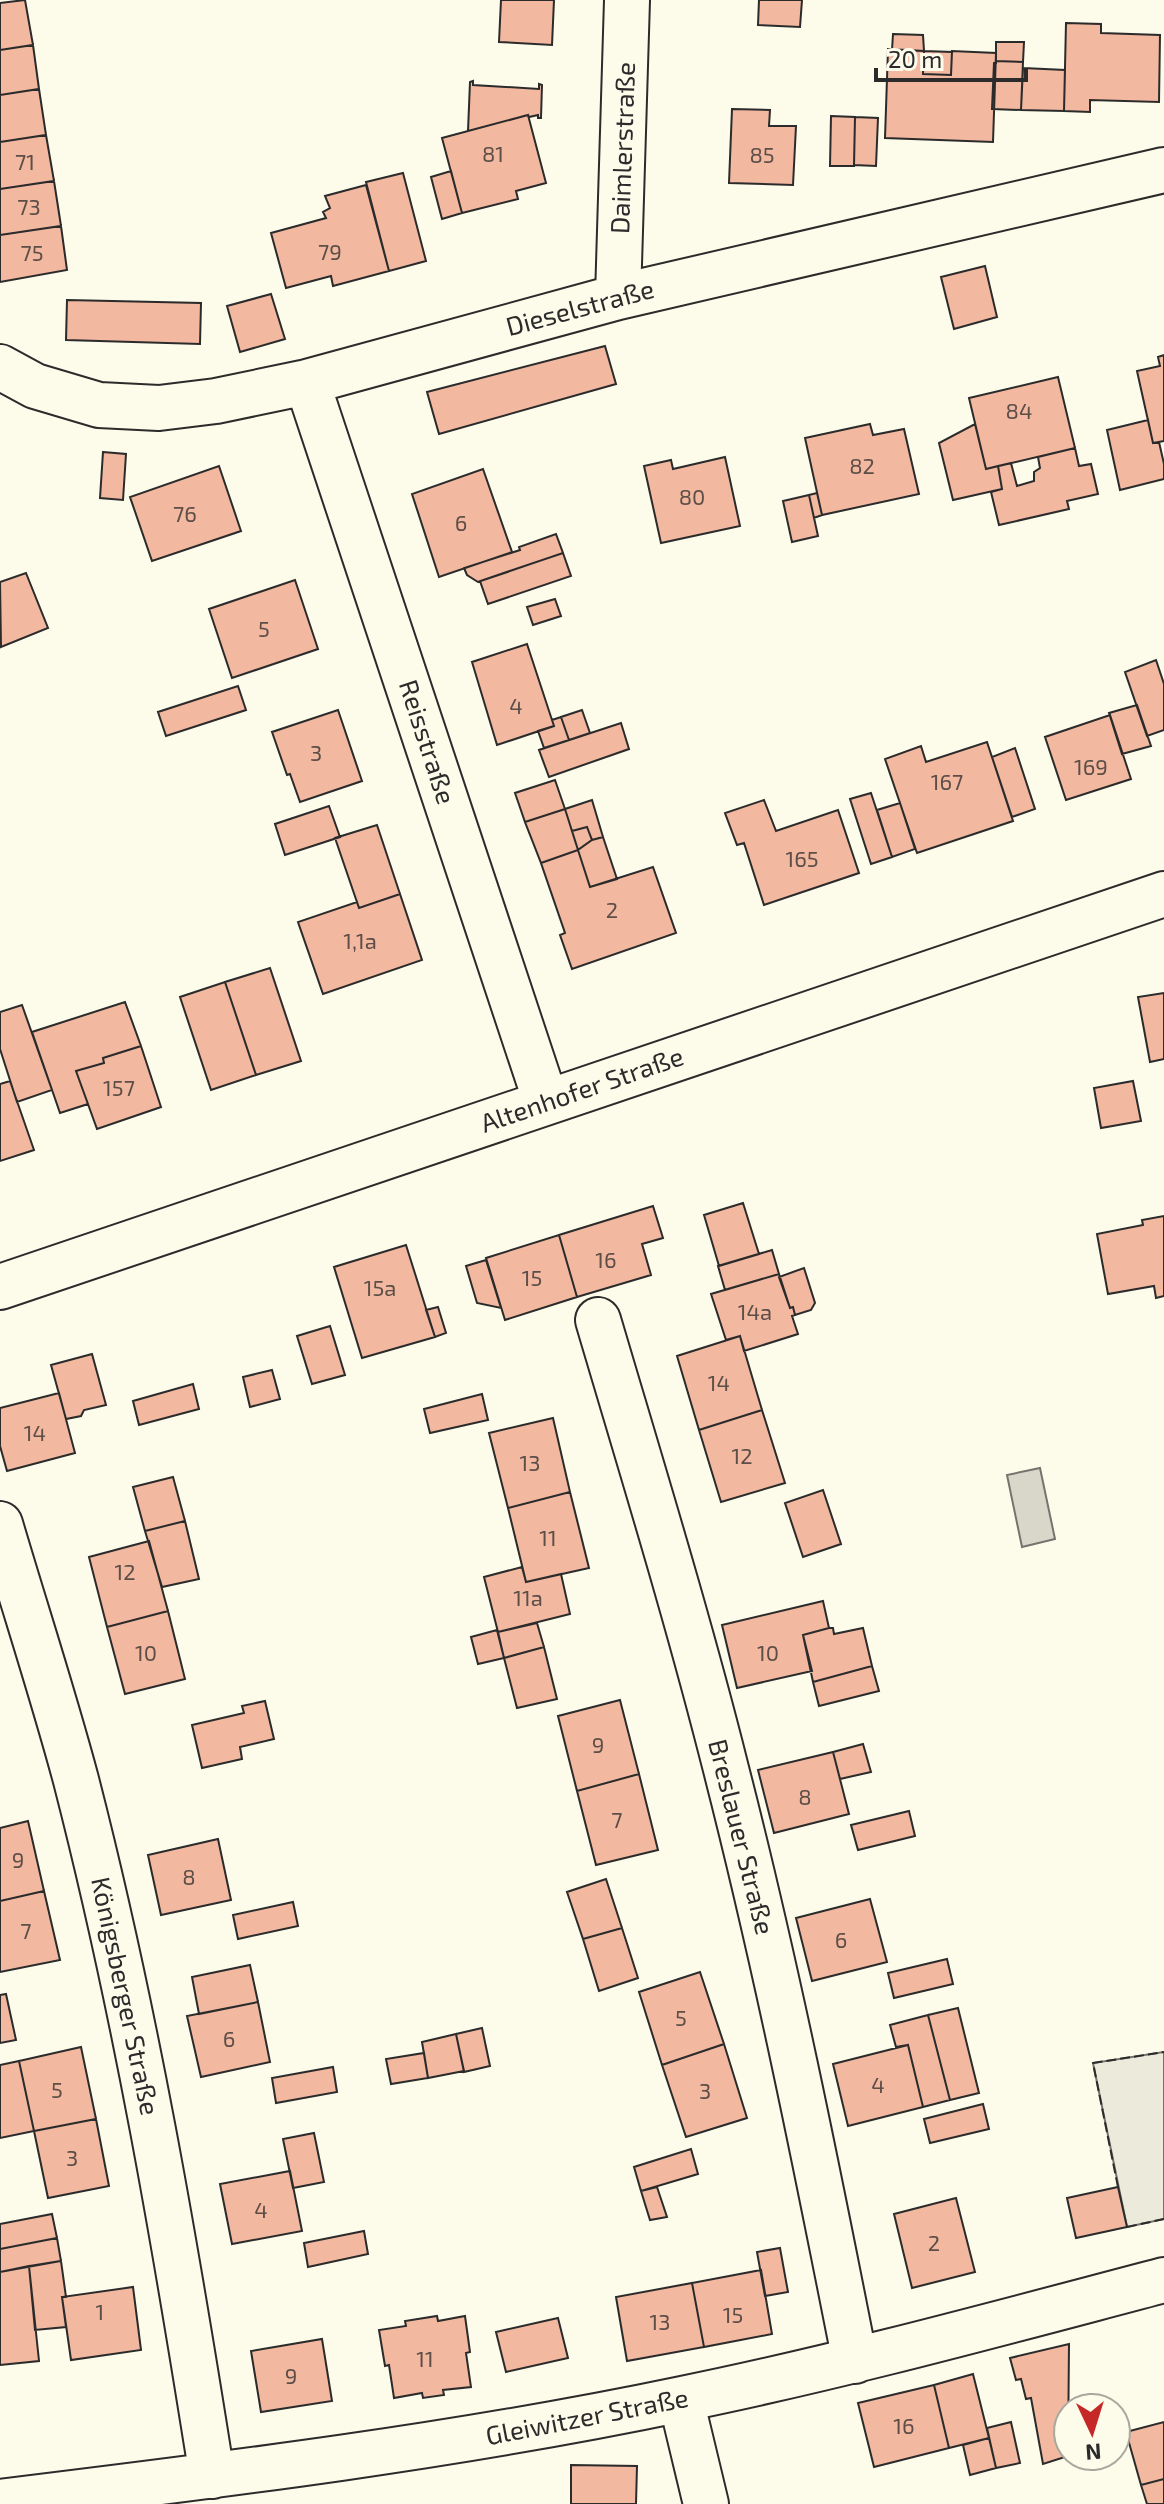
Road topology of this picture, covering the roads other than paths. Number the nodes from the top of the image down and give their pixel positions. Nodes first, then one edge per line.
1 (627, 0) edge
2 (1164, 170) edge
3 (618, 297) junction
4 (0, 367) edge
5 (307, 382) junction
6 (1164, 894) edge
7 (546, 1102) junction
8 (0, 1287) edge
9 (598, 1320) dead end
10 (0, 1524) edge
11 (1164, 2280) edge
12 (855, 2361) junction
13 (681, 2400) junction
14 (212, 2476) junction
15 (0, 2502) edge
16 (706, 2504) edge

1 - 3 street, Daimlerstraße
2 - 3 street, Dieselstraße
3 - 5 street, Dieselstraße
4 - 5 street, Dieselstraße
5 - 7 street, Reisstraße
6 - 7 street, Altenhofer Straße
7 - 8 street, Altenhofer Straße
9 - 12 street, Breslauer Straße
10 - 14 street, Königsberger Straße
11 - 12 street, Gleiwitzer Straße
12 - 13 street, Gleiwitzer Straße
13 - 14 street, Gleiwitzer Straße
13 - 16 street
14 - 15 street, Gleiwitzer Straße

